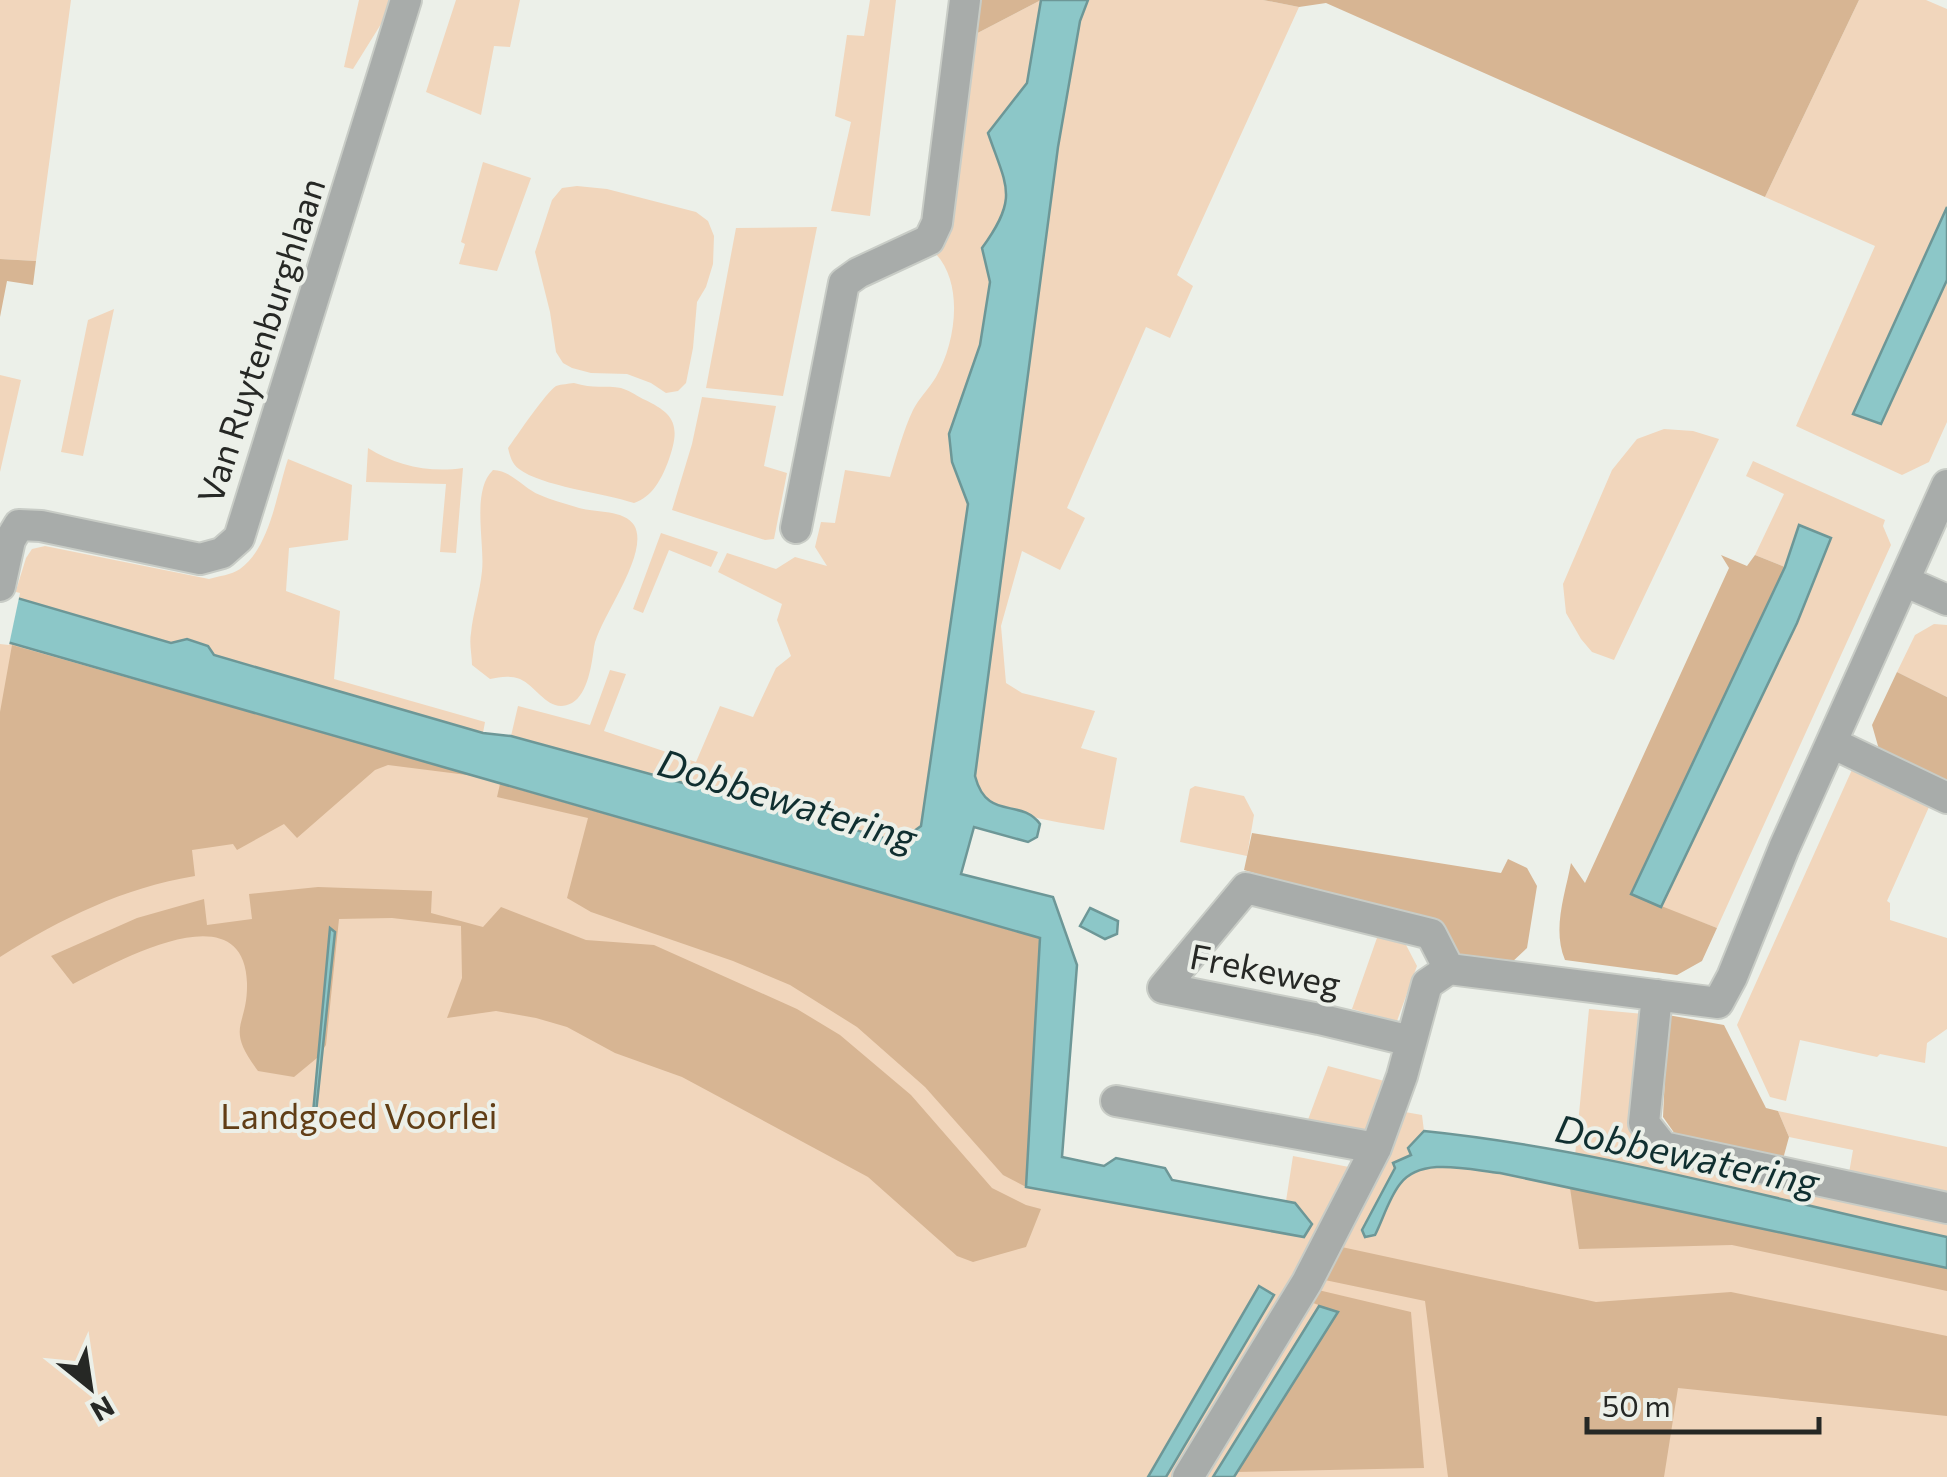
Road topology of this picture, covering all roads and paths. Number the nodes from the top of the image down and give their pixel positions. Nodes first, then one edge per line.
1 (406, 0) edge
2 (965, 0) edge
3 (1947, 485) edge
4 (796, 528) dead end
5 (1904, 581) junction
6 (0, 585) edge
7 (1947, 600) edge
8 (1832, 743) junction
9 (1947, 798) edge
10 (1450, 969) junction
11 (1657, 995) junction
12 (1411, 1041) junction
13 (1116, 1101) dead end
14 (1376, 1148) junction
15 (1947, 1208) edge
16 (1188, 1477) edge

1 - 6 street, Van Ruytenburghlaan
2 - 4 street
3 - 5 street
5 - 7 street
5 - 8 street
8 - 9 street
8 - 11 street
10 - 11 street
10 - 12 street
10 - 12 street, Frekeweg
11 - 15 street
12 - 14 street
13 - 14 street
14 - 16 street

